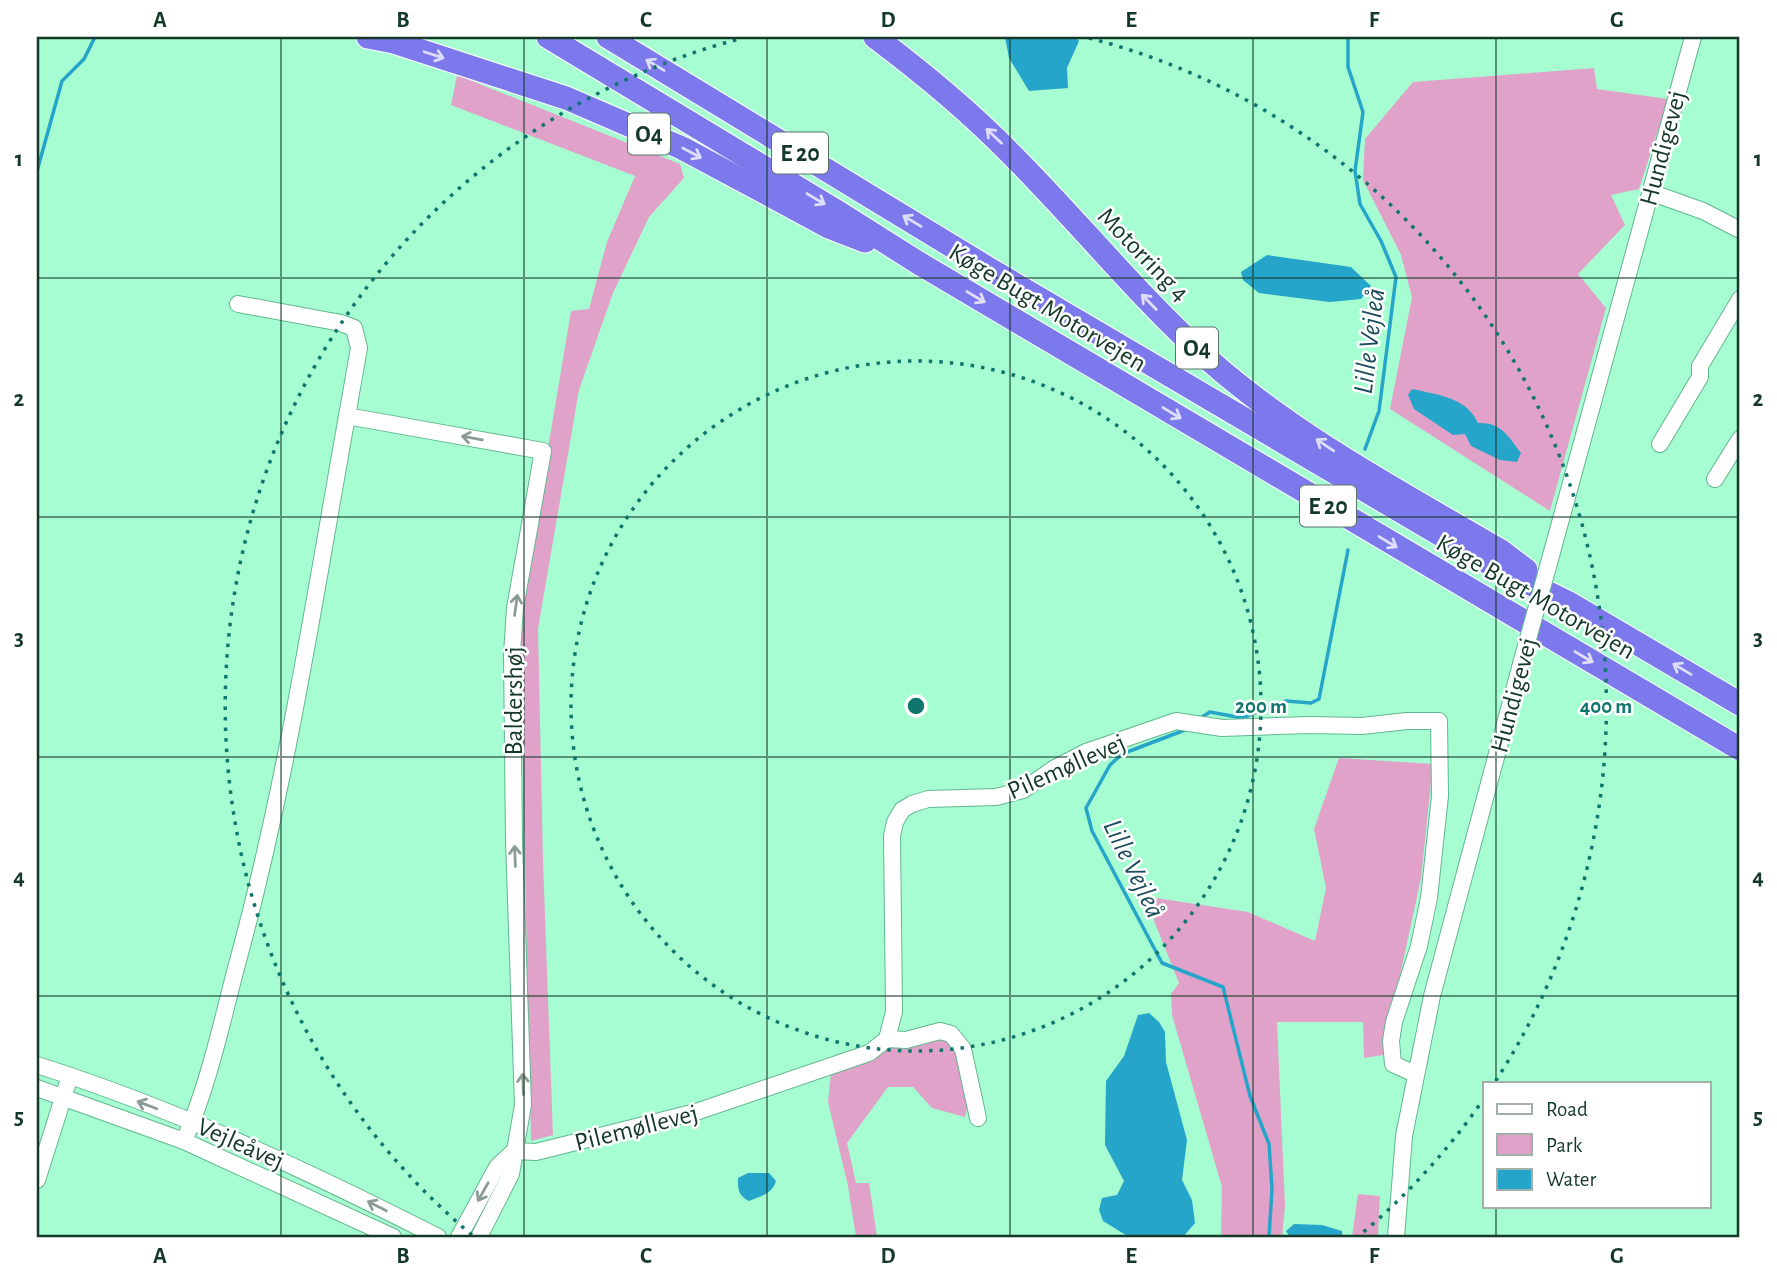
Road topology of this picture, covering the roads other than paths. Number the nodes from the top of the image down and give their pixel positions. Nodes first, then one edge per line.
1 (368, 37) edge
2 (548, 37) edge
3 (608, 37) edge
4 (875, 37) edge
5 (1693, 37) edge
6 (1650, 192) junction
7 (1740, 230) edge
8 (917, 262) junction
9 (1740, 299) edge
10 (237, 304) dead end
11 (347, 416) junction
12 (1740, 439) edge
13 (1660, 444) dead end
14 (1716, 479) dead end
15 (1567, 602) junction
16 (1740, 704) edge
17 (1740, 749) edge
18 (887, 1040) junction
19 (37, 1065) edge
20 (1415, 1074) junction
21 (70, 1076) junction
22 (37, 1088) edge
23 (64, 1097) junction
24 (978, 1118) dead end
25 (192, 1122) junction
26 (184, 1141) junction
27 (514, 1151) junction
28 (37, 1180) edge
29 (393, 1237) edge
30 (438, 1237) edge
31 (459, 1237) edge
32 (479, 1237) edge
33 (1396, 1237) edge

1 -> 8 highway, O4
2 -> 8 highway, Køge Bugt Motorvejen / E 20
15 -> 3 highway, Køge Bugt Motorvejen / E 20
15 -> 4 highway, Motorring 4 / O4
5 - 6 street, Hundigevej
6 - 7 street
6 - 20 street, Hundigevej, bridge
8 -> 17 highway, Køge Bugt Motorvejen / E 20
9 - 13 street
10 - 11 street
11 - 25 street
27 -> 11 street, Baldershøj
12 - 14 street
16 -> 15 highway, Køge Bugt Motorvejen / E 20
18 - 20 street, Pilemøllevej
18 - 24 street
18 - 27 street, Pilemøllevej
19 - 21 street, Vejleåvej
20 - 33 street, Hundigevej
21 - 23 street
25 -> 21 street, Vejleåvej
22 - 23 street, Vejleåvej
23 - 26 street, Vejleåvej
23 - 28 street
25 - 26 street
30 -> 25 street, Vejleåvej
26 - 29 street, Vejleåvej
27 -> 31 street, Baldershøj
27 - 32 street, Baldershøj

